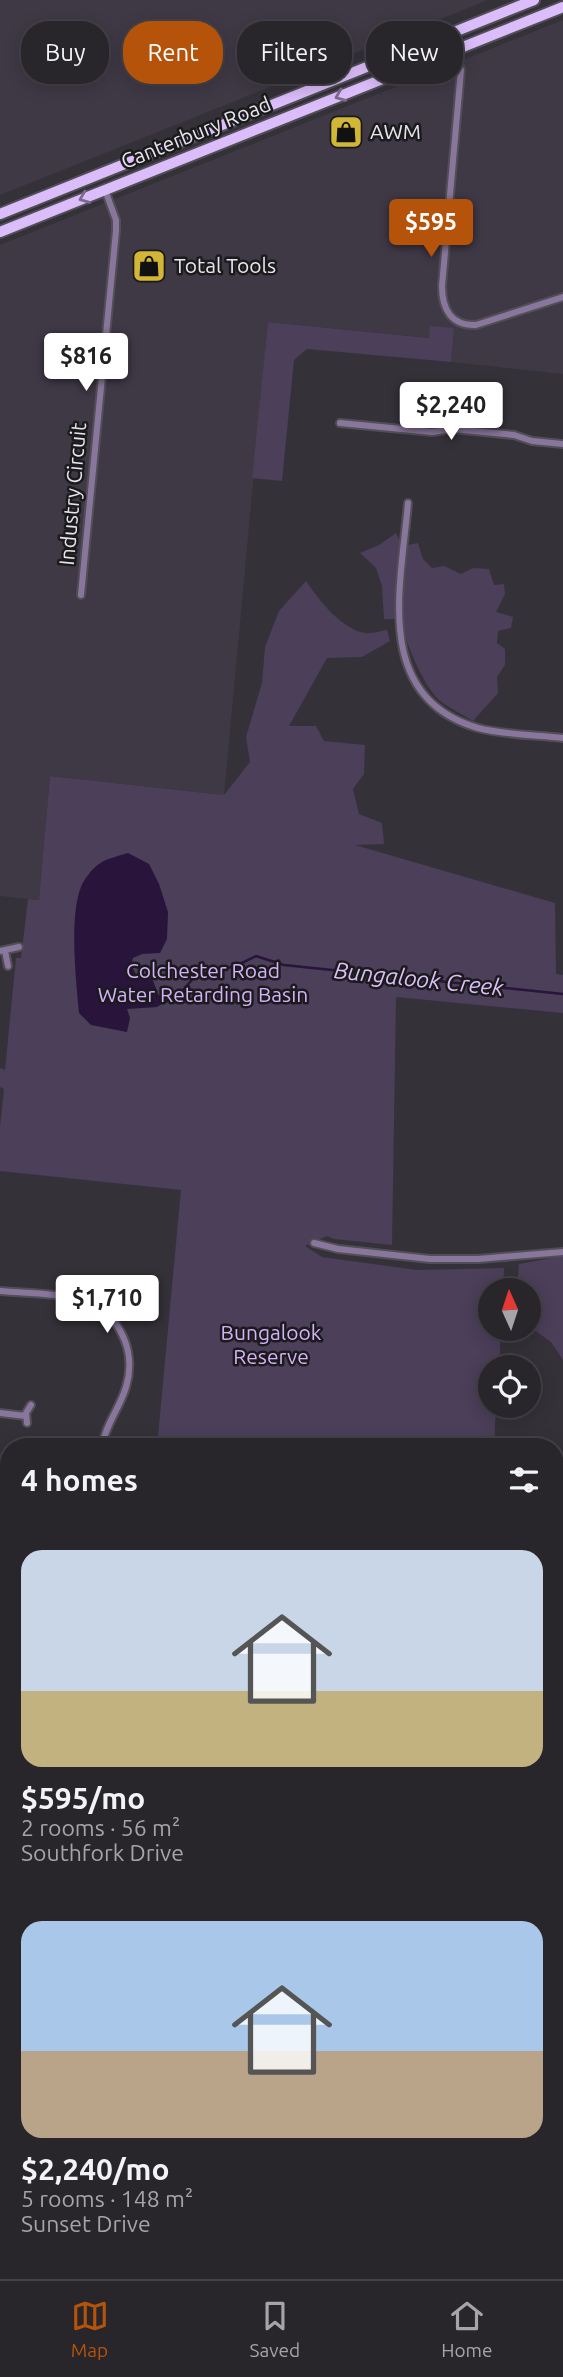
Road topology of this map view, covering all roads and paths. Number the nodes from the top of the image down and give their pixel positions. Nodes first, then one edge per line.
1 (534, 0) edge
2 (563, 7) edge
3 (463, 47) edge
4 (362, 69) junction
5 (460, 84) edge
6 (368, 85) joint
7 (105, 190) junction
8 (0, 214) edge
9 (0, 232) edge
10 (563, 296) edge
11 (340, 423) dead end
12 (563, 444) edge
13 (408, 503) dead end
14 (81, 595) dead end
15 (563, 738) edge
16 (19, 947) dead end
17 (2, 951) edge
18 (9, 966) dead end
19 (314, 1243) dead end
20 (563, 1252) edge
21 (0, 1291) edge
22 (31, 1405) dead end
23 (0, 1413) edge
24 (105, 1438) edge

1 - 4 main road, Canterbury Road
2 - 3 main road, Canterbury Road
4 - 6 main road
4 - 8 main road, Canterbury Road
5 - 10 street
6 -> 7 main road, Canterbury Road
7 -> 9 main road, Canterbury Road
7 - 14 street, Industry Circuit
11 - 12 street
13 - 15 street
16 - 17 street
17 - 18 street
19 - 20 street
21 - 24 street
22 - 23 street

